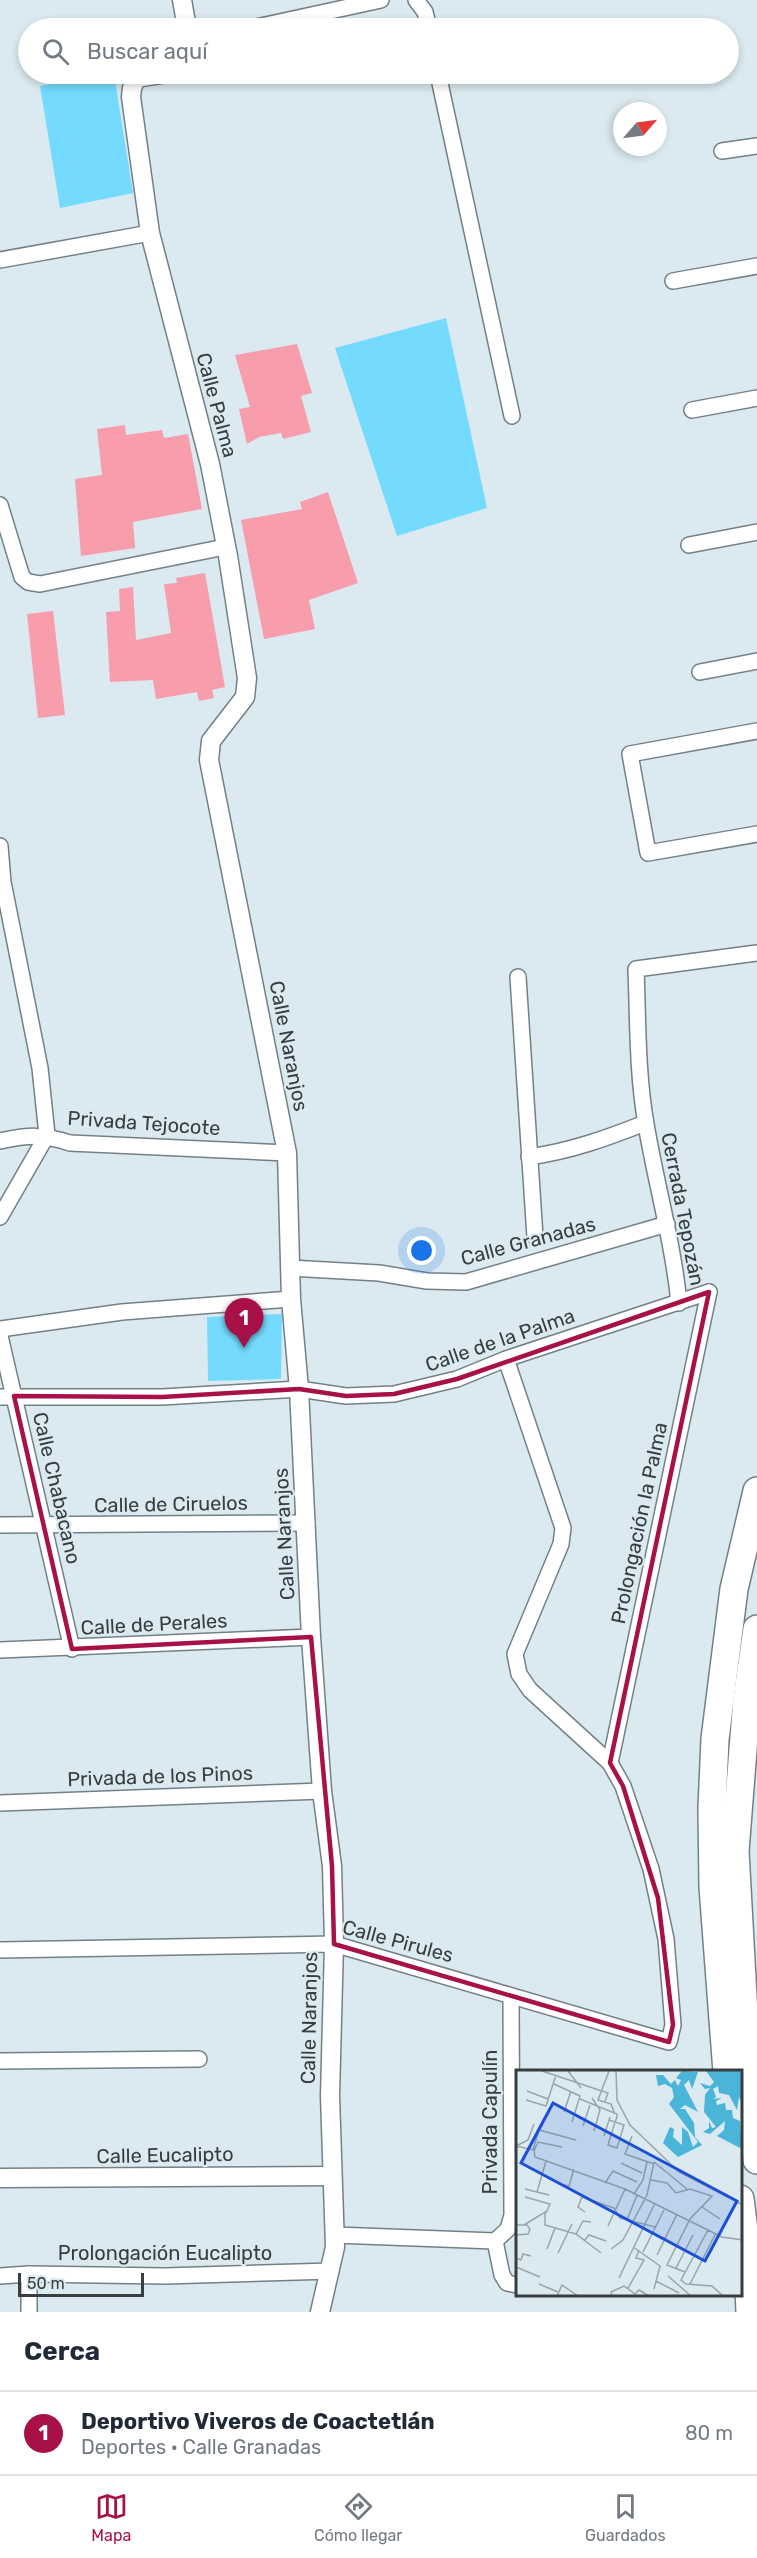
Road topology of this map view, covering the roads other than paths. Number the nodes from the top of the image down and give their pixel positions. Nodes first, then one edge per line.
1 (182, 0) edge
2 (381, 0) edge
3 (416, 0) edge
4 (185, 18) edge
5 (298, 18) edge
6 (426, 18) edge
7 (134, 84) edge
8 (440, 84) edge
9 (757, 146) edge
10 (722, 151) dead end
11 (150, 233) junction
12 (0, 260) edge
13 (757, 266) edge
14 (673, 281) dead end
15 (757, 398) edge
16 (692, 410) dead end
17 (512, 416) dead end
18 (0, 505) edge
19 (757, 532) edge
20 (689, 545) dead end
21 (225, 548) junction
22 (757, 661) edge
23 (700, 672) dead end
24 (757, 731) edge
25 (209, 760) joint
26 (757, 834) edge
27 (0, 846) edge
28 (757, 953) edge
29 (518, 977) dead end
30 (645, 1123) junction
31 (47, 1136) junction
32 (0, 1141) edge
33 (287, 1153) junction
34 (529, 1157) junction
35 (0, 1217) edge
36 (667, 1224) junction
37 (535, 1237) dead end
38 (290, 1268) junction
39 (709, 1292) joint
40 (291, 1299) junction
41 (679, 1303) junction
42 (0, 1329) edge
43 (0, 1336) edge
44 (506, 1359) junction
45 (299, 1389) junction
46 (7, 1396) edge
47 (757, 1491) edge
48 (757, 1510) edge
49 (307, 1523) junction
50 (0, 1525) edge
51 (44, 1526) junction
52 (757, 1629) edge
53 (311, 1637) junction
54 (72, 1649) junction
55 (0, 1650) edge
56 (757, 1659) edge
57 (610, 1763) junction
58 (322, 1791) junction
59 (0, 1803) edge
60 (334, 1944) junction
61 (0, 1950) edge
62 (511, 1996) junction
63 (199, 2059) dead end
64 (0, 2061) edge
65 (728, 2070) edge
66 (728, 2070) edge
67 (757, 2124) edge
68 (757, 2160) edge
69 (331, 2176) junction
70 (0, 2178) edge
71 (742, 2208) edge
72 (742, 2233) edge
73 (335, 2235) junction
74 (495, 2241) junction
75 (331, 2271) junction
76 (29, 2274) junction
77 (0, 2276) edge
78 (516, 2285) edge
79 (29, 2312) edge
80 (320, 2312) edge
81 (748, 2312) edge

1 - 4 street
2 - 5 street
3 - 6 street
7 - 11 street, Calle Palma
8 - 17 street
9 - 10 street
11 - 12 street
11 - 21 street, Calle Palma
13 - 14 street
15 - 16 street
18 - 21 street
19 - 20 street
21 - 25 street, Calle Palma
22 - 23 street
24 - 26 street
25 - 33 street, Calle Naranjos
27 - 31 street
28 - 30 street, Cerrada Tepozán
29 - 34 street
30 - 34 street, Cerrada Tepozán
30 - 36 street, Cerrada Tepozán
31 - 32 street, Privada Tejocote
31 - 33 street, Privada Tejocote
31 - 35 street
33 - 38 street, Calle Naranjos
34 - 37 street
36 - 38 street, Calle Granadas
36 - 41 street, Cerrada Tepozán
38 - 40 street, Calle Naranjos
39 - 41 street, Calle de la Palma
39 - 57 street, Prolongación la Palma
40 - 42 street
40 - 45 street, Calle Naranjos
41 - 44 street, Calle de la Palma
43 - 46 street, Calle Chabacano
44 - 45 street, Calle de la Palma
44 - 57 street
45 - 46 street
45 - 49 street, Calle Naranjos
46 - 51 street, Calle Chabacano
47 - 65 highway
48 - 66 highway
49 - 51 street, Calle de Ciruelos
49 - 53 street, Calle Naranjos
50 - 51 street, Calle de Ciruelos
51 - 54 street, Calle Chabacano
52 - 68 highway
53 - 54 street, Calle de Perales
53 - 58 street, Calle Naranjos
54 - 55 street, Calle de Perales
56 - 67 highway
57 - 62 street, Calle Pirules
58 - 59 street, Privada de los Pinos
58 - 60 street, Calle Naranjos
60 - 61 street, Calle Pirules
60 - 62 street, Calle Pirules
60 - 69 street, Calle Naranjos
62 - 74 street, Privada Capulín
63 - 64 street
69 - 70 street, Calle Eucalipto
69 - 73 street, Calle Naranjos
71 - 81 highway
72 - 81 highway
73 - 74 street
73 - 75 street, Calle Naranjos
74 - 78 street
75 - 76 street, Prolongación Eucalipto
75 - 80 street, Calle Naranjos
76 - 77 street, Prolongación Eucalipto
76 - 79 street

